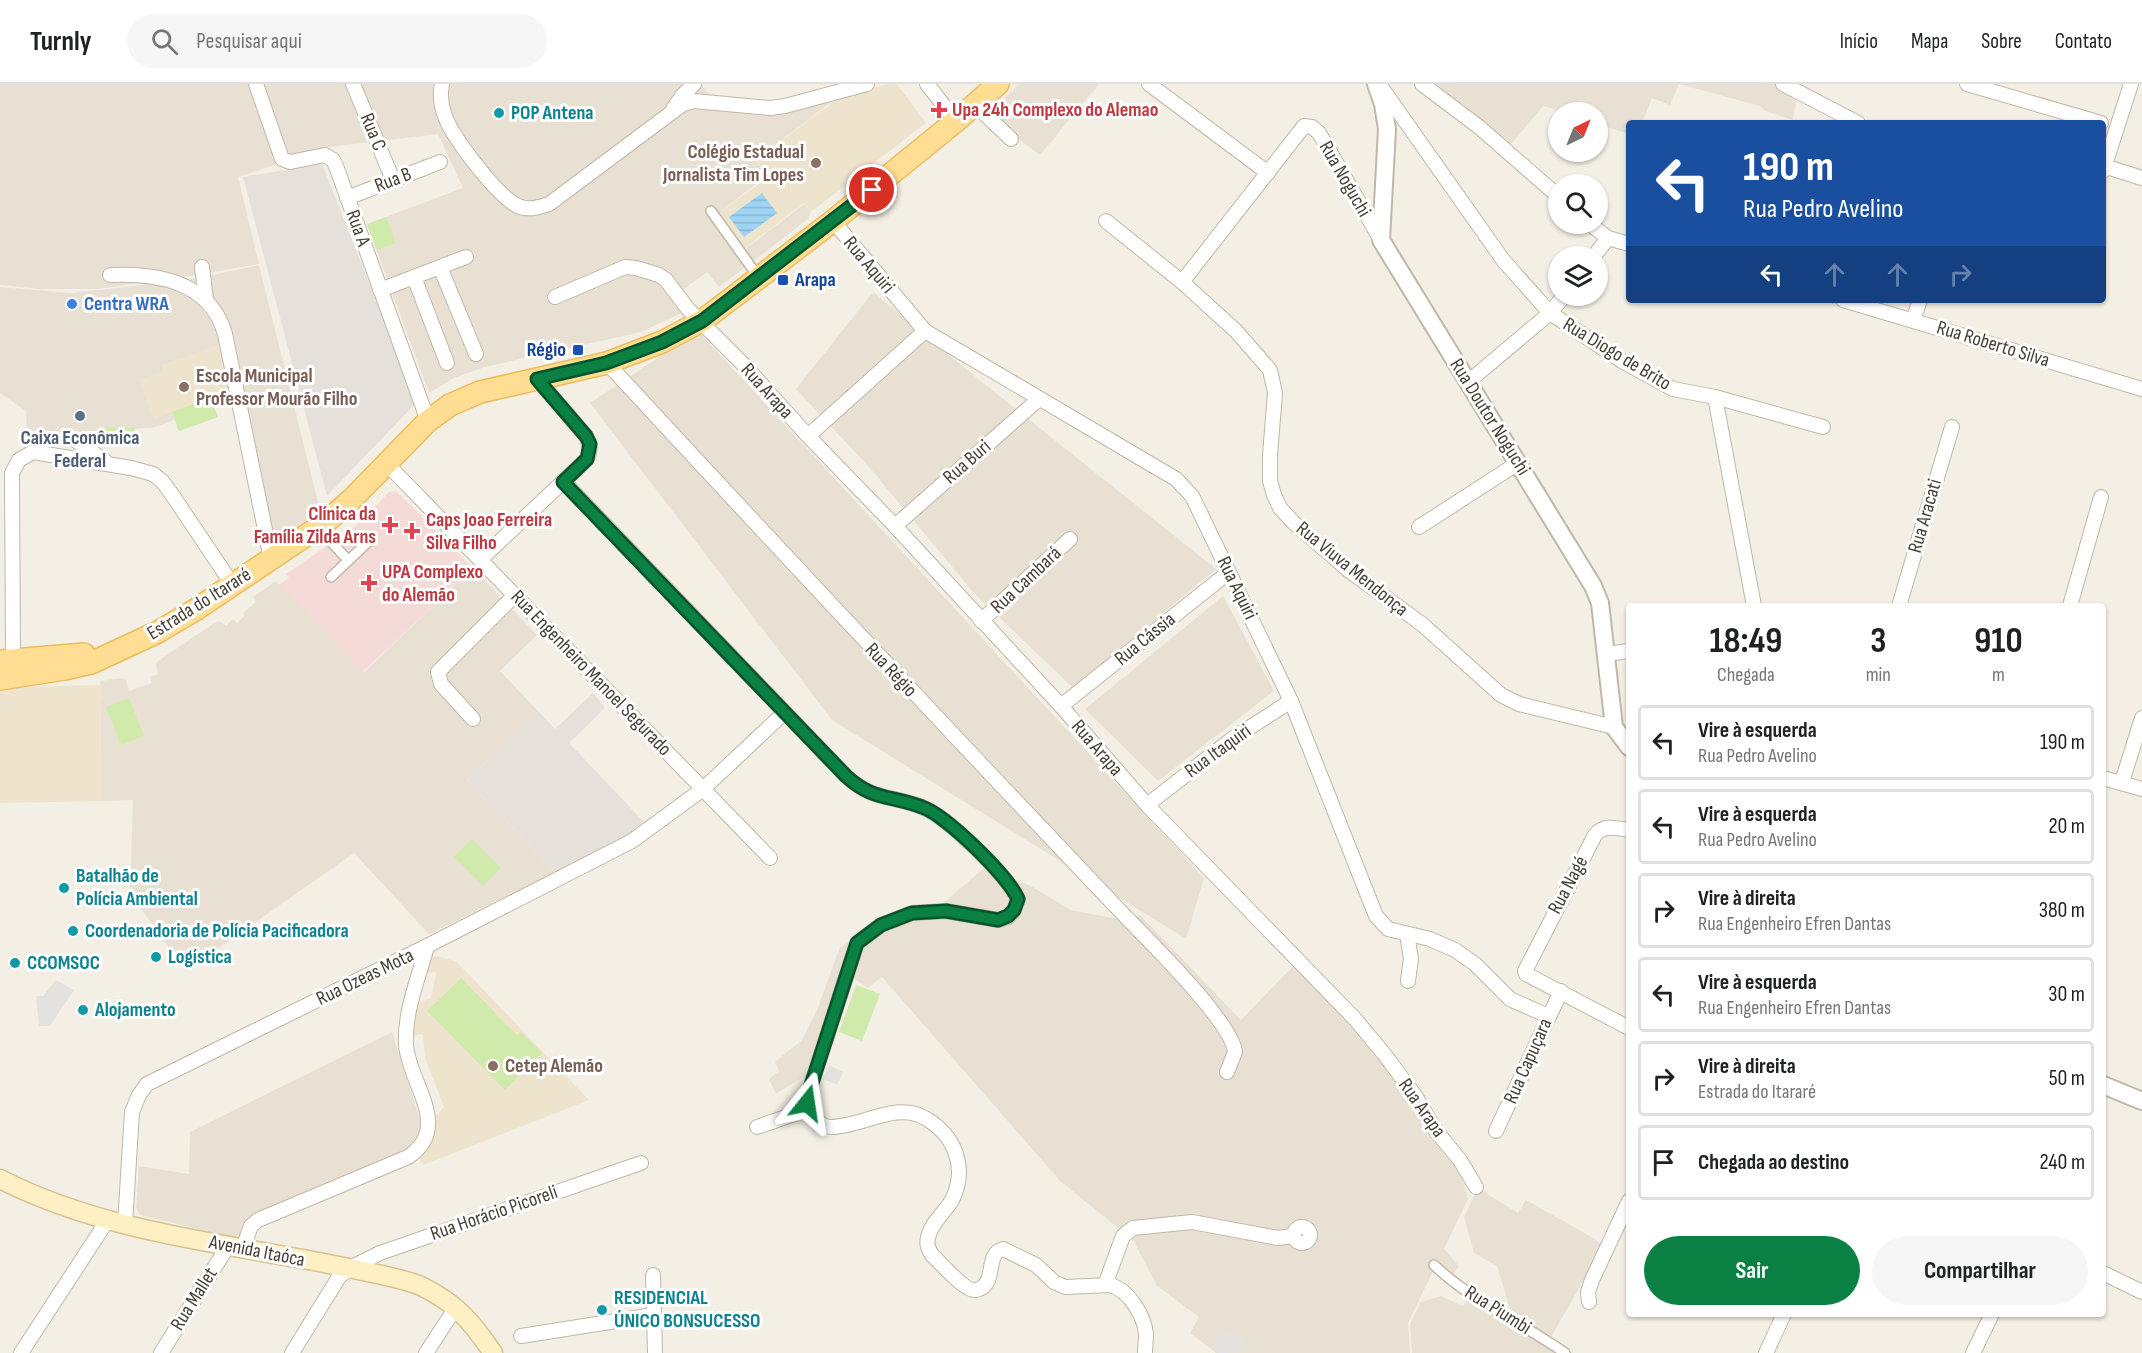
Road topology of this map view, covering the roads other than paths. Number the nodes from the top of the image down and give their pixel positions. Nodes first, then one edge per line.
1 (256, 84) edge
2 (353, 84) edge
3 (442, 84) edge
4 (694, 84) edge
5 (867, 84) edge
6 (927, 84) edge
7 (998, 84) edge
8 (1149, 84) edge
9 (1377, 84) edge
10 (1422, 84) edge
11 (1783, 84) edge
12 (1967, 84) edge
13 (2131, 84) edge
14 (975, 105) junction
15 (672, 111) junction
16 (1852, 120) edge
17 (2090, 120) edge
18 (956, 121) junction
19 (2107, 125) edge
20 (1011, 139) dead end
21 (440, 162) dead end
22 (2106, 169) edge
23 (1268, 173) junction
24 (2142, 178) edge
25 (393, 180) junction
26 (1548, 187) edge
27 (347, 198) junction
28 (711, 211) dead end
29 (833, 221) junction
30 (1106, 221) dead end
31 (1603, 234) edge
32 (1608, 238) junction
33 (1381, 240) junction
34 (1626, 243) edge
35 (1602, 246) edge
36 (466, 257) dead end
37 (202, 267) dead end
38 (440, 267) junction
39 (110, 275) dead end
40 (414, 277) junction
41 (759, 278) junction
42 (1182, 282) junction
43 (380, 290) junction
44 (555, 297) dead end
45 (206, 300) junction
46 (1854, 303) edge
47 (1919, 303) edge
48 (1556, 306) edge
49 (1550, 313) junction
50 (1913, 320) junction
51 (702, 321) junction
52 (925, 332) junction
53 (476, 354) dead end
54 (447, 363) dead end
55 (606, 363) junction
56 (537, 379) junction
57 (1468, 382) junction
58 (2142, 389) edge
59 (1715, 397) junction
60 (1039, 399) junction
61 (428, 421) junction
62 (1823, 427) dead end
63 (1952, 427) dead end
64 (808, 436) junction
65 (75, 440) dead end
66 (1518, 463) junction
67 (109, 464) junction
68 (387, 464) junction
69 (563, 482) junction
70 (2101, 497) dead end
71 (895, 526) junction
72 (1419, 526) dead end
73 (318, 528) junction
74 (1070, 539) dead end
75 (368, 542) dead end
76 (271, 559) junction
77 (481, 559) junction
78 (348, 560) junction
79 (1229, 572) junction
80 (330, 577) dead end
81 (232, 584) junction
82 (515, 595) junction
83 (1753, 603) edge
84 (1900, 603) edge
85 (2071, 603) edge
86 (981, 621) junction
87 (1626, 651) edge
88 (109, 654) junction
89 (1607, 654) junction
90 (7, 660) edge
91 (0, 679) edge
92 (1291, 701) junction
93 (1061, 706) junction
94 (784, 713) junction
95 (2142, 718) edge
96 (473, 719) dead end
97 (1614, 727) junction
98 (1626, 743) edge
99 (2106, 779) edge
100 (2122, 782) junction
101 (703, 789) junction
102 (2142, 789) edge
103 (1147, 805) junction
104 (1626, 830) edge
105 (770, 858) dead end
106 (1407, 934) junction
107 (427, 946) junction
108 (1408, 981) dead end
109 (1560, 991) junction
110 (1548, 1016) junction
111 (1626, 1027) edge
112 (1227, 1072) dead end
113 (2106, 1090) edge
114 (2142, 1101) edge
115 (808, 1109) junction
116 (757, 1127) dead end
117 (1496, 1131) dead end
118 (641, 1163) dead end
119 (0, 1179) edge
120 (1476, 1187) dead end
121 (1626, 1208) edge
122 (116, 1222) junction
123 (1293, 1236) dead end
124 (236, 1247) junction
125 (1434, 1265) dead end
126 (350, 1268) junction
127 (2106, 1274) edge
128 (653, 1275) dead end
129 (1105, 1286) junction
130 (2142, 1292) edge
131 (1589, 1302) dead end
132 (456, 1306) junction
133 (654, 1315) junction
134 (1783, 1317) edge
135 (1991, 1317) edge
136 (521, 1336) dead end
137 (21, 1353) edge
138 (160, 1353) edge
139 (292, 1353) edge
140 (426, 1353) edge
141 (494, 1353) edge
142 (655, 1353) edge
143 (1145, 1353) edge
144 (1564, 1353) edge
145 (1766, 1353) edge
146 (1973, 1353) edge

1 - 27 street, Rua A
2 - 25 street, Rua C
3 - 15 street
4 - 15 street
5 - 15 street
6 - 18 street
7 - 14 main road, Estrada do Itararé
8 - 23 street
9 - 33 street
9 - 49 street, Rua Diogo de Brito
10 - 26 street
11 - 16 street
12 - 17 street
13 - 19 street
14 - 18 main road, Estrada do Itararé
14 - 20 street
18 - 29 main road, Estrada do Itararé
21 - 25 street, Rua B
22 - 24 street
23 - 33 street, Rua Noguchi
23 - 42 street
25 - 27 street, Rua B
27 - 43 street, Rua A
28 - 41 street
29 - 41 main road, Estrada do Itararé
29 - 52 street, Rua Aquiri
30 - 42 street, Rua Viuva Mendonça
31 - 32 street
32 - 34 street
32 - 35 street
33 - 57 street, Rua Doutor Noguchi
36 - 38 street
37 - 45 street
38 - 40 street
38 - 53 street
39 - 45 street
40 - 43 street
40 - 54 street
41 - 51 main road, Estrada do Itararé
42 - 97 street, Rua Viuva Mendonça
43 - 61 street, Rua A
44 - 51 street, Rua Arapa
45 - 76 street
46 - 50 street, Rua Roberto Silva
47 - 50 street
48 - 49 street
49 - 57 street
49 - 59 street, Rua Diogo de Brito
50 - 58 street, Rua Roberto Silva
51 - 55 main road, Estrada do Itararé
51 - 64 street, Rua Arapa
52 - 60 street, Rua Aquiri
52 - 64 street
55 - 56 main road, Estrada do Itararé
55 - 112 street, Rua Régio
56 - 61 main road, Estrada do Itararé
56 - 69 street
57 - 66 street, Rua Doutor Noguchi
59 - 62 street, Rua Diogo de Brito
59 - 83 street
60 - 71 street, Rua Buri
60 - 79 street, Rua Aquiri
61 - 68 main road, Estrada do Itararé
63 - 84 street, Rua Aracati
64 - 71 street, Rua Arapa
65 - 67 street
66 - 72 street
66 - 89 street, Rua Doutor Noguchi
67 - 81 street
67 - 90 street
68 - 73 main road, Estrada do Itararé
68 - 77 street, Rua Engenheiro Manoel Segurado
69 - 77 street
69 - 94 street
70 - 85 street
71 - 86 street, Rua Arapa
73 - 76 main road, Estrada do Itararé
73 - 78 street
74 - 86 street, Rua Cambará
75 - 78 street
76 - 81 main road, Estrada do Itararé
77 - 82 street, Rua Engenheiro Manoel Segurado
78 - 80 street
79 - 92 street, Rua Aquiri
79 - 93 street, Rua Cássia
81 - 88 main road, Estrada do Itararé
82 - 96 street
82 - 101 street, Rua Engenheiro Manoel Segurado
86 - 93 street, Rua Arapa
87 - 89 street
88 - 90 main road, Estrada do Itararé
88 - 91 main road, Estrada do Itararé
89 - 97 street, Rua Doutor Noguchi
92 - 103 street, Rua Itaquiri
92 - 106 street, Rua Aquiri
93 - 103 street, Rua Arapa
94 - 101 street, Rua Ozeas Mota
94 - 115 street
95 - 100 street
97 - 98 street
99 - 100 street
100 - 102 street
101 - 105 street, Rua Engenheiro Manoel Segurado
101 - 107 street, Rua Ozeas Mota
103 - 120 street, Rua Arapa
104 - 109 street, Rua Nagé
106 - 108 street
106 - 110 street, Rua Aquiri
107 - 122 street, Rua Ozeas Mota
107 - 124 street, Rua Mallet
109 - 110 street, Rua Capuçara
109 - 111 street
110 - 117 street, Rua Capuçara
113 - 114 street
115 - 116 street
115 - 129 street
118 - 126 street, Rua Horácio Picoreli
119 - 122 main road, Avenida Itaóca
121 - 131 street
122 - 124 main road, Avenida Itaóca
122 - 137 street
123 - 129 street
124 - 126 main road, Avenida Itaóca
124 - 138 street, Rua Mallet
125 - 144 street, Rua Piumbi
126 - 132 main road, Avenida Itaóca
126 - 139 street
127 - 130 street
128 - 133 street
129 - 143 street
132 - 140 street
132 - 141 main road, Avenida Itaóca
133 - 136 street
133 - 142 street
134 - 145 street
135 - 146 street

